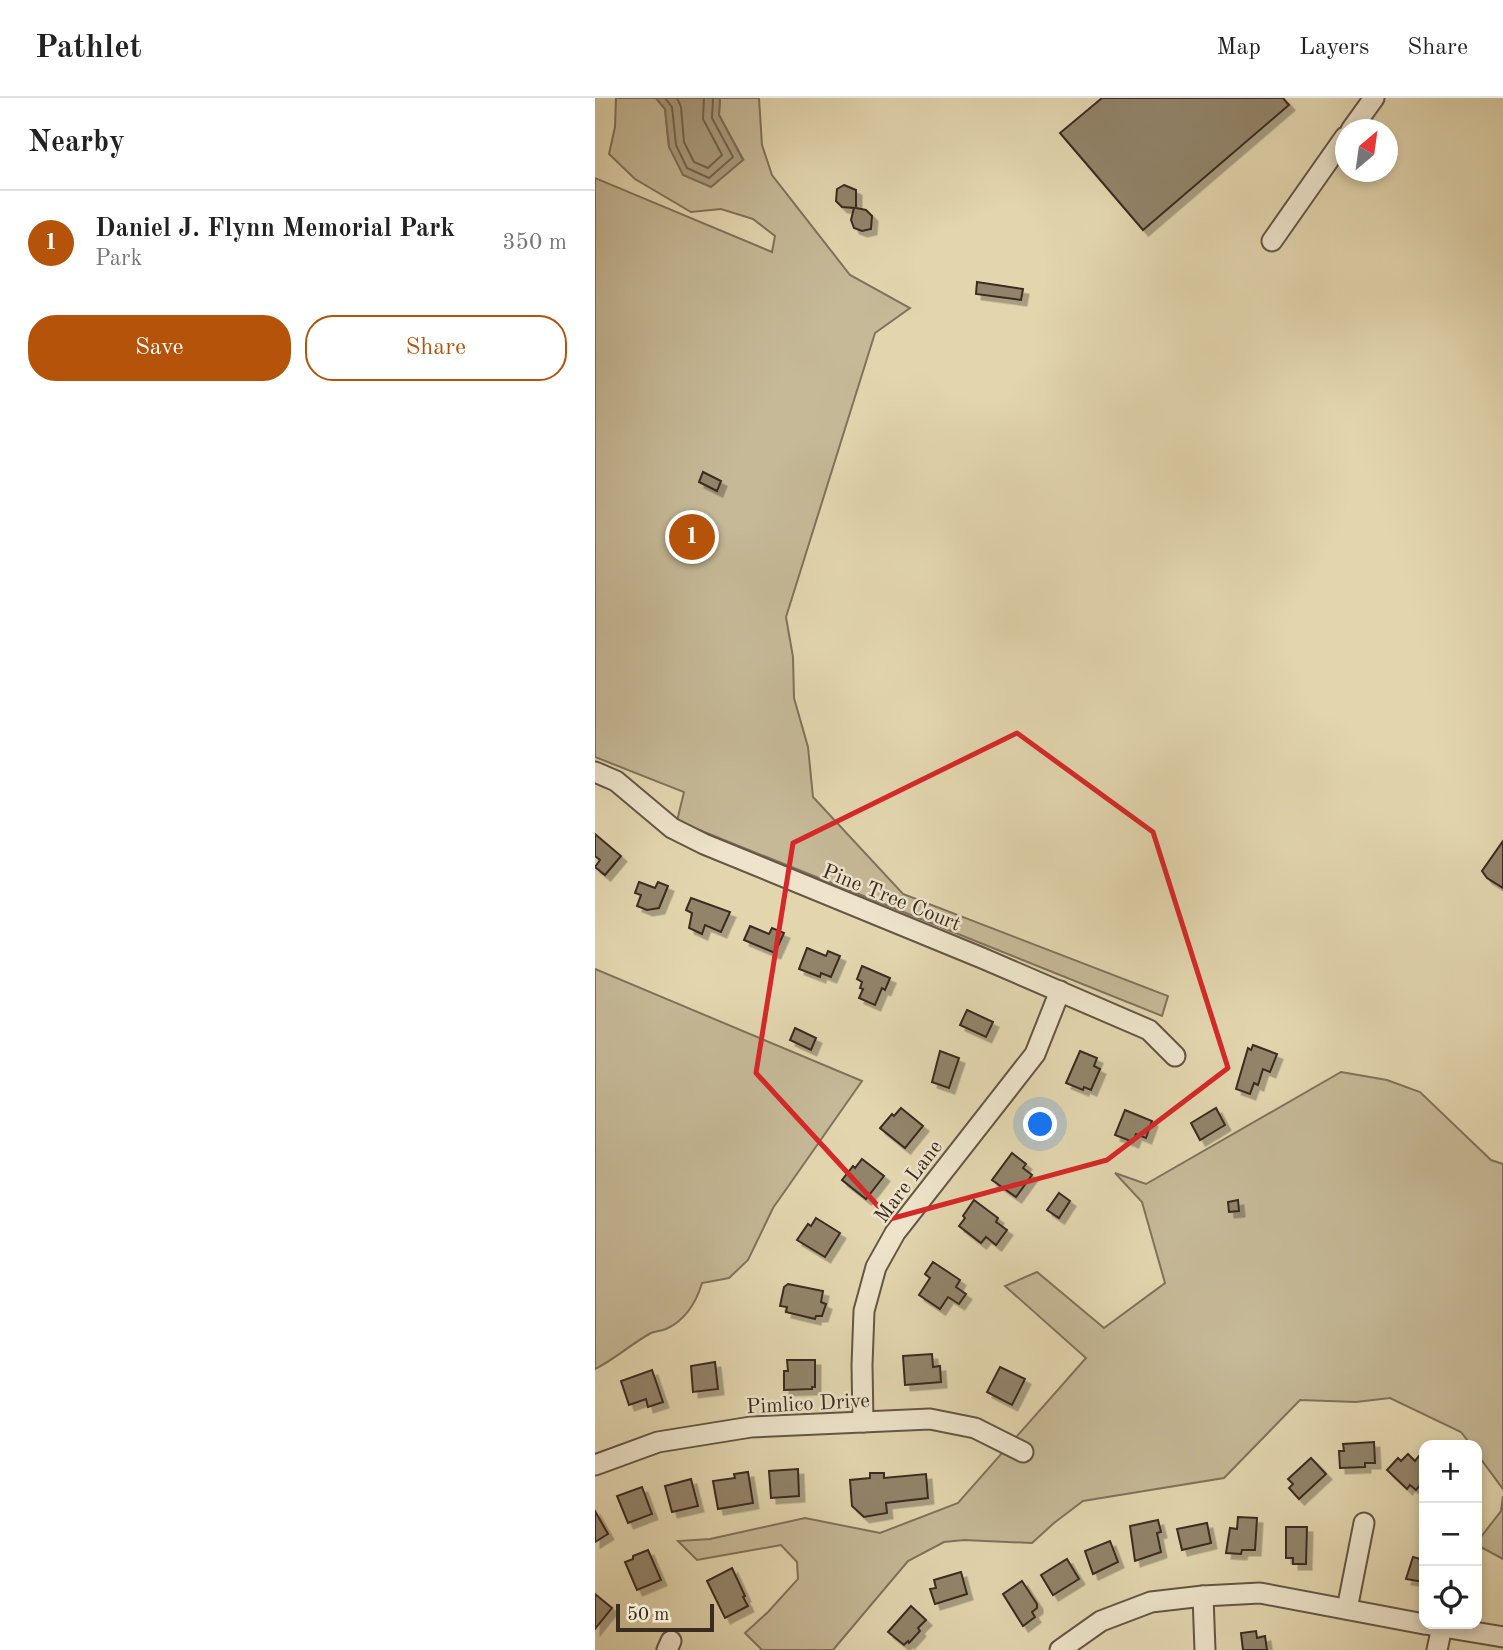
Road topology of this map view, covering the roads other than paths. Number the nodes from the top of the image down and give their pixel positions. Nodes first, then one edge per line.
1 (1374, 98) edge
2 (1359, 119) edge
3 (1335, 152) edge
4 (1272, 241) dead end
5 (595, 772) edge
6 (1060, 991) junction
7 (1175, 1056) dead end
8 (863, 1422) junction
9 (1023, 1452) dead end
10 (595, 1465) edge
11 (1364, 1523) dead end
12 (1203, 1596) junction
13 (1347, 1609) junction
14 (1419, 1623) edge
15 (1432, 1629) edge
16 (1455, 1629) edge
17 (1503, 1637) edge
18 (1060, 1650) edge
19 (1205, 1650) edge
20 (1437, 1650) edge

1 - 2 street
3 - 4 street
5 - 6 street, Pine Tree Court
6 - 7 street, Pine Tree Court
6 - 8 street, Mare Lane
8 - 9 street, Pimlico Drive
8 - 10 street, Pimlico Drive
11 - 13 street
12 - 13 street
12 - 18 street
12 - 19 street
13 - 14 street
15 - 20 street
16 - 17 street

